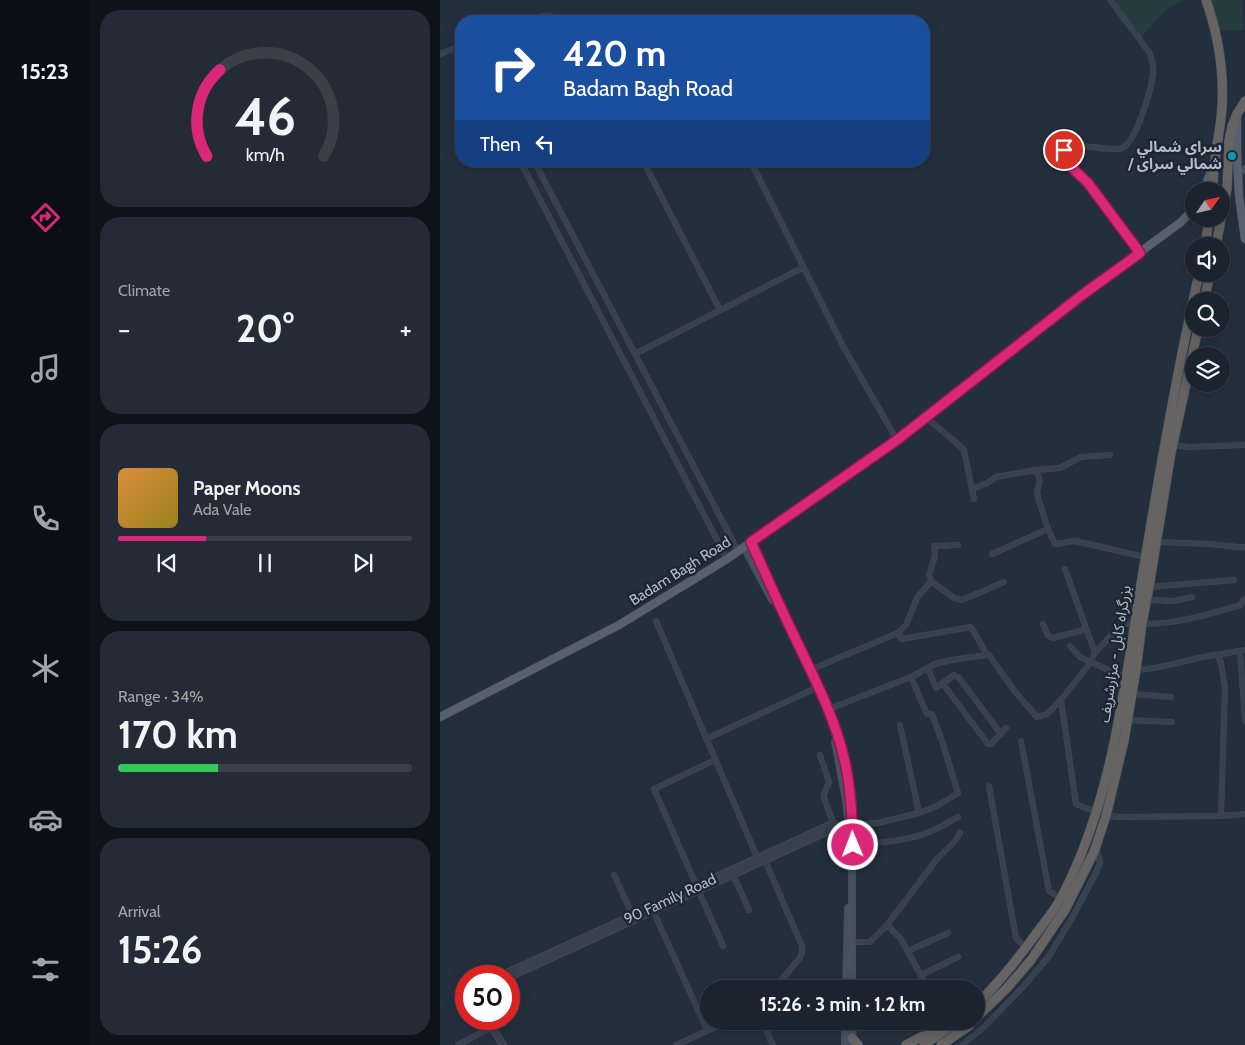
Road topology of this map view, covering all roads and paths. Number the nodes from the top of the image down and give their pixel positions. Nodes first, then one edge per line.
1 (1110, 0) edge
2 (1206, 0) edge
3 (455, 49) edge
4 (440, 54) edge
5 (1245, 101) edge
6 (1237, 114) junction
7 (1241, 151) edge
8 (1214, 162) junction
9 (523, 167) edge
10 (537, 167) edge
11 (645, 167) edge
12 (754, 167) edge
13 (1245, 169) edge
14 (1238, 173) junction
15 (1206, 182) edge
16 (1213, 182) edge
17 (1227, 182) edge
18 (1185, 218) edge
19 (1245, 239) edge
20 (1137, 255) junction
21 (804, 267) junction
22 (1197, 282) edge
23 (720, 310) junction
24 (1196, 337) edge
25 (635, 354) junction
26 (925, 417) junction
27 (897, 440) junction
28 (1245, 445) edge
29 (1173, 446) junction
30 (1110, 455) dead end
31 (1036, 470) junction
32 (972, 489) junction
33 (974, 499) dead end
34 (1048, 529) junction
35 (1156, 542) junction
36 (958, 545) dead end
37 (745, 547) junction
38 (1245, 547) edge
39 (992, 554) dead end
40 (1145, 557) junction
41 (727, 559) junction
42 (1065, 569) dead end
43 (1234, 580) dead end
44 (931, 581) junction
45 (1004, 582) dead end
46 (1149, 587) junction
47 (1192, 597) dead end
48 (1245, 599) edge
49 (1147, 600) junction
50 (656, 621) dead end
51 (1043, 624) dead end
52 (1138, 624) junction
53 (1087, 629) junction
54 (898, 633) junction
55 (1070, 646) dead end
56 (1243, 651) edge
57 (1095, 654) junction
58 (987, 655) junction
59 (1218, 655) junction
60 (1090, 663) junction
61 (928, 668) junction
62 (810, 670) junction
63 (1136, 670) junction
64 (911, 678) junction
65 (1126, 678) junction
66 (943, 684) junction
67 (816, 688) junction
68 (1132, 694) junction
69 (1171, 697) dead end
70 (1060, 700) junction
71 (829, 709) junction
72 (440, 717) edge
73 (1128, 720) junction
74 (1245, 721) edge
75 (1172, 722) dead end
76 (900, 725) dead end
77 (1006, 728) dead end
78 (1001, 734) junction
79 (706, 739) junction
80 (1021, 741) dead end
81 (820, 754) dead end
82 (715, 760) junction
83 (988, 786) dead end
84 (1096, 812) junction
85 (919, 813) junction
86 (1245, 814) edge
87 (1106, 816) junction
88 (1221, 816) junction
89 (958, 817) dead end
90 (836, 826) junction
91 (851, 827) junction
92 (960, 833) dead end
93 (853, 845) junction
94 (1096, 846) junction
95 (762, 858) junction
96 (614, 875) dead end
97 (733, 875) junction
98 (698, 889) junction
99 (1061, 898) junction
100 (652, 909) junction
101 (749, 910) dead end
102 (633, 916) junction
103 (887, 925) junction
104 (948, 933) dead end
105 (852, 942) junction
106 (723, 946) dead end
107 (1026, 948) junction
108 (908, 951) junction
109 (958, 957) dead end
110 (520, 967) edge
111 (520, 972) edge
112 (920, 975) junction
113 (782, 980) edge
114 (846, 980) edge
115 (852, 980) edge
116 (923, 980) edge
117 (985, 997) edge
118 (985, 1009) edge
119 (700, 1015) edge
120 (486, 1030) edge
121 (494, 1030) edge
122 (707, 1030) edge
123 (766, 1030) edge
124 (845, 1030) edge
125 (853, 1030) edge
126 (945, 1030) edge
127 (963, 1030) edge
128 (941, 1033) junction
129 (854, 1043) edge
130 (458, 1045) edge
131 (504, 1045) edge
132 (676, 1045) edge
133 (772, 1045) edge
134 (845, 1045) edge
135 (906, 1045) edge
136 (924, 1045) edge
137 (941, 1045) edge
138 (962, 1045) edge

1 - 20 street
2 - 8 highway
3 - 4 street
5 - 6 highway
6 - 7 main road
6 - 17 highway
7 - 14 main road
8 - 15 main road
8 - 16 highway
9 - 41 street
10 - 25 street
11 - 23 street
12 - 21 street
13 - 14 main road
14 - 19 main road
18 - 20 main road, Badam Bagh Road
20 - 26 main road, Badam Bagh Road
21 - 23 street
21 - 27 street
22 - 40 highway, بزرگراه کابل - مزارشریف
23 - 25 street
24 - 29 highway, بزرگراه کابل - مزارشریف
25 - 37 street
26 - 27 main road, Badam Bagh Road
26 - 32 street
27 - 37 main road, Badam Bagh Road
28 - 29 street
29 - 35 highway, بزرگراه کابل - مزارشریف
30 - 31 street
31 - 32 street
31 - 34 street
32 - 33 street
34 - 39 street
34 - 40 street
35 - 38 street
35 - 46 highway, بزرگراه کابل - مزارشریف
36 - 44 street
37 - 41 main road, Badam Bagh Road
37 - 62 main road
37 - 67 main road
40 - 52 highway, بزرگراه کابل - مزارشریف
41 - 72 main road, Badam Bagh Road
42 - 53 street
43 - 46 street
44 - 45 street
44 - 54 street
46 - 49 highway, بزرگراه کابل - مزارشریف
47 - 49 street
48 - 52 street
49 - 52 highway, بزرگراه کابل - مزارشریف
50 - 79 street
51 - 53 street
52 - 57 street
52 - 63 highway, بزرگراه کابل - مزارشریف
52 - 65 highway, بزرگراه کابل - مزارشریف
53 - 57 street
54 - 58 street
54 - 62 street
55 - 60 street
56 - 59 street
56 - 74 street
57 - 60 street
58 - 61 street
58 - 70 street
59 - 63 street
59 - 88 street
60 - 65 street
60 - 70 street
61 - 64 street
61 - 66 street
62 - 67 main road
63 - 68 highway, بزرگراه کابل - مزارشریف
64 - 71 street
64 - 85 street
65 - 84 highway, بزرگراه کابل - مزارشریف
66 - 78 street
66 - 78 street
67 - 71 main road
67 - 79 street
67 - 91 main road
68 - 69 street
68 - 73 highway, بزرگراه کابل - مزارشریف
70 - 84 street
71 - 91 main road
73 - 75 street
73 - 87 highway, بزرگراه کابل - مزارشریف
76 - 85 street
77 - 78 street
79 - 82 street
80 - 99 street
81 - 90 street
82 - 95 street
82 - 98 street
83 - 107 street
84 - 99 highway, بزرگراه کابل - مزارشریف
85 - 91 street
86 - 88 street
87 - 88 street
87 - 94 highway, بزرگراه کابل - مزارشریف
89 - 93 street
90 - 91 street
90 - 95 street, 90 Family Road
91 - 93 main road
91 - 114 main road
92 - 103 street
93 - 105 main road
94 - 118 highway, بزرگراه کابل - مزارشریف
94 - 138 street
95 - 97 street, 90 Family Road
95 - 98 street, 90 Family Road
95 - 113 street
96 - 102 street
97 - 98 street, 90 Family Road
97 - 101 street
98 - 100 street, 90 Family Road
98 - 106 street
99 - 107 highway, بزرگراه کابل - مزارشریف
100 - 102 street, 90 Family Road
100 - 111 street, 90 Family Road
100 - 119 street
102 - 110 street, 90 Family Road
103 - 105 street
103 - 108 street
104 - 108 street
105 - 115 main road
107 - 117 highway, بزرگراه کابل - مزارشریف
108 - 112 street
109 - 112 street
112 - 116 street
120 - 130 street
121 - 131 street
122 - 132 street
123 - 133 street
124 - 134 main road
125 - 129 main road
126 - 128 highway
127 - 137 highway
128 - 135 highway
128 - 136 highway

